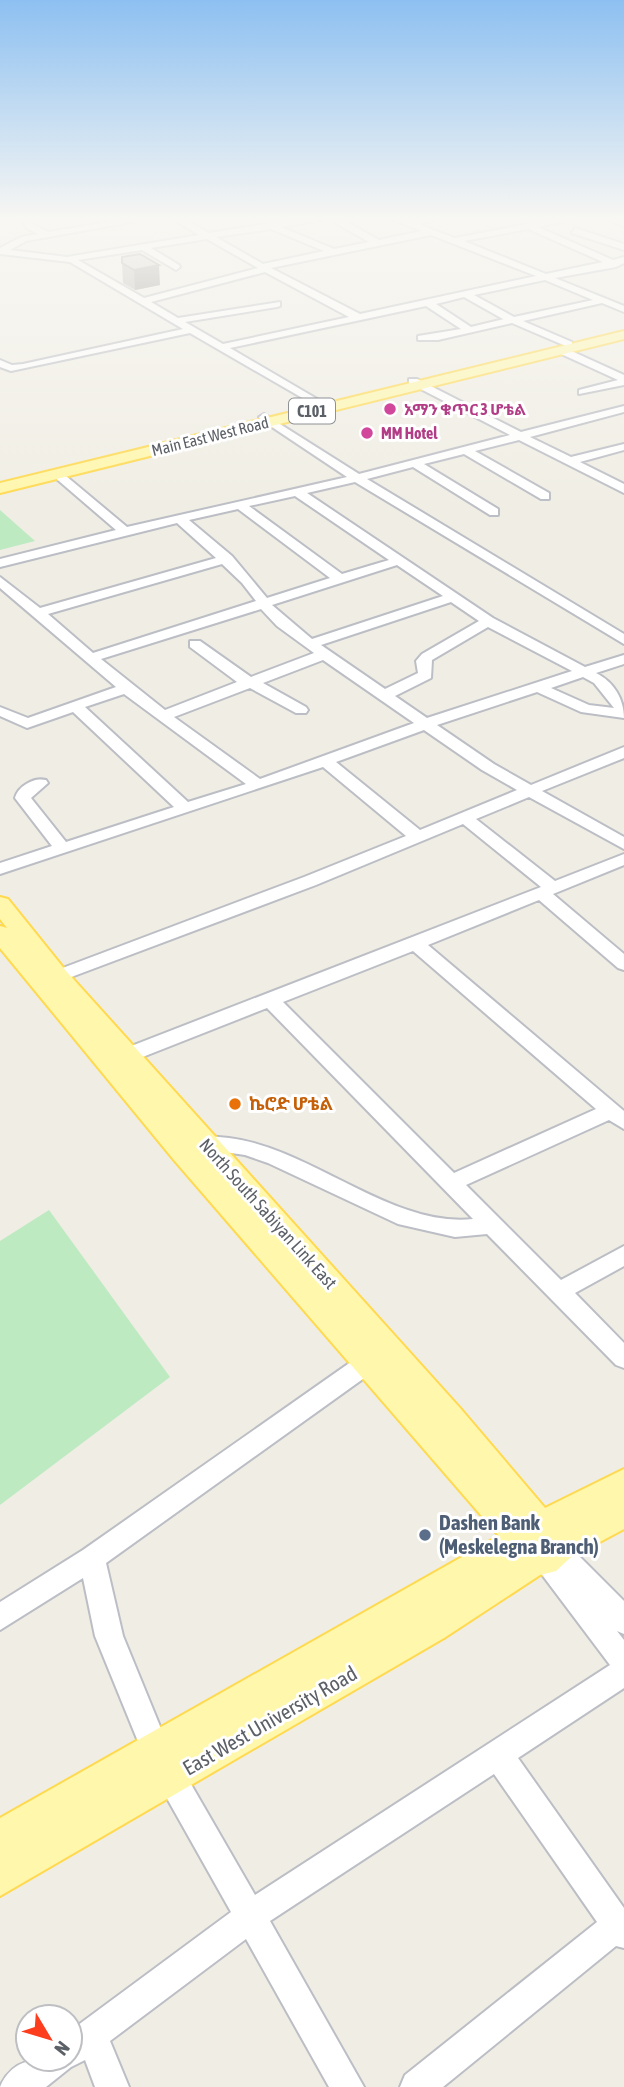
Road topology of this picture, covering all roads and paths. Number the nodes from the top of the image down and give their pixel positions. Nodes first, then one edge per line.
1 (164, 314) edge
2 (212, 314) edge
3 (352, 314) edge
4 (374, 314) edge
5 (446, 314) edge
6 (502, 314) edge
7 (536, 314) edge
8 (359, 318) junction
9 (512, 320) junction
10 (175, 321) junction
11 (191, 330) junction
12 (469, 330) junction
13 (624, 330) edge
14 (624, 335) edge
15 (422, 338) dead end
16 (223, 347) junction
17 (565, 347) junction
18 (0, 363) edge
19 (624, 381) edge
20 (417, 383) junction
21 (583, 392) dead end
22 (322, 406) junction
23 (624, 409) edge
24 (268, 419) junction
25 (517, 436) junction
26 (624, 447) edge
27 (464, 449) junction
28 (571, 461) junction
29 (413, 463) junction
30 (66, 469) junction
31 (356, 478) junction
32 (4, 483) edge
33 (624, 489) edge
34 (298, 492) junction
35 (545, 496) dead end
36 (240, 505) junction
37 (494, 512) dead end
38 (179, 518) junction
39 (125, 531) junction
40 (227, 559) junction
41 (401, 560) junction
42 (0, 563) edge
43 (340, 579) junction
44 (0, 581) edge
45 (454, 597) junction
46 (263, 602) junction
47 (38, 613) junction
48 (488, 621) junction
49 (624, 640) edge
50 (195, 644) dead end
51 (310, 644) junction
52 (325, 654) junction
53 (91, 658) junction
54 (624, 659) edge
55 (586, 671) junction
56 (248, 682) junction
57 (126, 688) junction
58 (540, 688) junction
59 (386, 695) junction
60 (75, 706) junction
61 (301, 710) dead end
62 (0, 711) edge
63 (624, 712) edge
64 (165, 715) junction
65 (425, 724) junction
66 (624, 752) edge
67 (325, 761) junction
68 (40, 783) dead end
69 (258, 785) junction
70 (528, 790) junction
71 (186, 809) junction
72 (464, 817) junction
73 (417, 836) junction
74 (624, 844) edge
75 (63, 849) junction
76 (624, 859) edge
77 (0, 869) edge
78 (546, 890) junction
79 (0, 904) edge
80 (7, 938) edge
81 (415, 944) junction
82 (624, 964) edge
83 (58, 976) junction
84 (271, 1001) junction
85 (128, 1055) junction
86 (154, 1101) junction
87 (618, 1117) edge
88 (204, 1143) junction
89 (452, 1182) junction
90 (490, 1225) junction
91 (624, 1255) edge
92 (558, 1292) junction
93 (624, 1359) edge
94 (366, 1364) junction
95 (624, 1483) edge
96 (624, 1512) edge
97 (540, 1543) junction
98 (92, 1558) junction
99 (0, 1617) edge
100 (624, 1621) edge
101 (624, 1661) edge
102 (624, 1672) edge
103 (497, 1753) junction
104 (163, 1764) junction
105 (0, 1839) edge
106 (0, 1877) edge
107 (251, 1916) junction
108 (620, 1930) edge
109 (84, 2041) edge
110 (84, 2047) edge
111 (38, 2073) edge
112 (17, 2087) edge
113 (112, 2087) edge
114 (348, 2087) edge
115 (417, 2087) edge

1 - 10 street
2 - 10 street
3 - 8 street
4 - 8 street
5 - 12 street
6 - 9 street
7 - 9 street
8 - 16 street
9 - 12 street
9 - 17 street
10 - 11 street
11 - 16 street
11 - 18 street
12 - 15 street
13 - 17 main road, Main East West Road / C101
14 - 17 main road, Main East West Road / C101
16 - 22 street
17 - 19 street
17 - 20 main road, Main East West Road / C101
19 - 21 street
20 - 22 main road, Main East West Road / C101
20 - 25 street
22 - 24 main road, Main East West Road / C101
23 - 25 street
24 - 30 main road, Main East West Road / C101
24 - 31 street
25 - 27 street
25 - 28 street
26 - 28 street
27 - 29 street
27 - 35 street
28 - 33 street
29 - 31 street
29 - 37 street
30 - 32 main road, Main East West Road / C101
30 - 39 street
31 - 34 street
31 - 49 street
34 - 36 street
34 - 41 street
36 - 38 street
36 - 43 street
38 - 39 street
38 - 40 street
39 - 42 street
40 - 46 street
40 - 47 street
41 - 43 street
41 - 45 street
43 - 46 street
44 - 47 street
45 - 48 street
45 - 51 street
46 - 51 street
46 - 53 street
47 - 53 street
48 - 55 street
48 - 59 street
50 - 56 street
51 - 52 street
52 - 56 street
52 - 59 street
53 - 57 street
54 - 55 street
55 - 58 street
55 - 63 street
56 - 61 street
56 - 64 street
57 - 60 street
57 - 64 street
58 - 63 street
58 - 65 street
59 - 65 street
60 - 62 street
60 - 71 street
64 - 69 street
65 - 67 street
65 - 70 street
66 - 70 street
67 - 69 street
67 - 73 street
68 - 75 street
69 - 71 street
70 - 72 street
70 - 74 street
71 - 75 street
72 - 73 street
72 - 78 street
73 - 83 street
75 - 77 street
76 - 78 street
78 - 81 street
78 - 82 street
79 - 80 main road, North South Sabiyan Link East
80 - 83 main road, North South Sabiyan Link East
80 - 86 main road, North South Sabiyan Link East
81 - 84 street
81 - 87 street
83 - 85 main road, North South Sabiyan Link East
84 - 85 street
84 - 89 street
85 - 86 main road, North South Sabiyan Link East
86 - 88 main road, North South Sabiyan Link East
86 - 94 main road, North South Sabiyan Link East
87 - 89 street
88 - 90 street
88 - 97 main road, North South Sabiyan Link East
89 - 90 street
90 - 92 street
91 - 92 street
92 - 93 street
94 - 97 main road, North South Sabiyan Link East
94 - 98 street
95 - 97 main road, East West University Road
96 - 97 main road, East West University Road
97 - 100 street, North South Sabiyan Link East
97 - 101 street, North South Sabiyan Link East
97 - 104 main road, East West University Road
98 - 99 street
98 - 104 street
102 - 103 street
103 - 107 street
103 - 108 street
104 - 105 main road, East West University Road
104 - 106 main road, East West University Road
104 - 107 street
107 - 109 street
107 - 114 street
108 - 115 street
110 - 113 street
111 - 112 street

